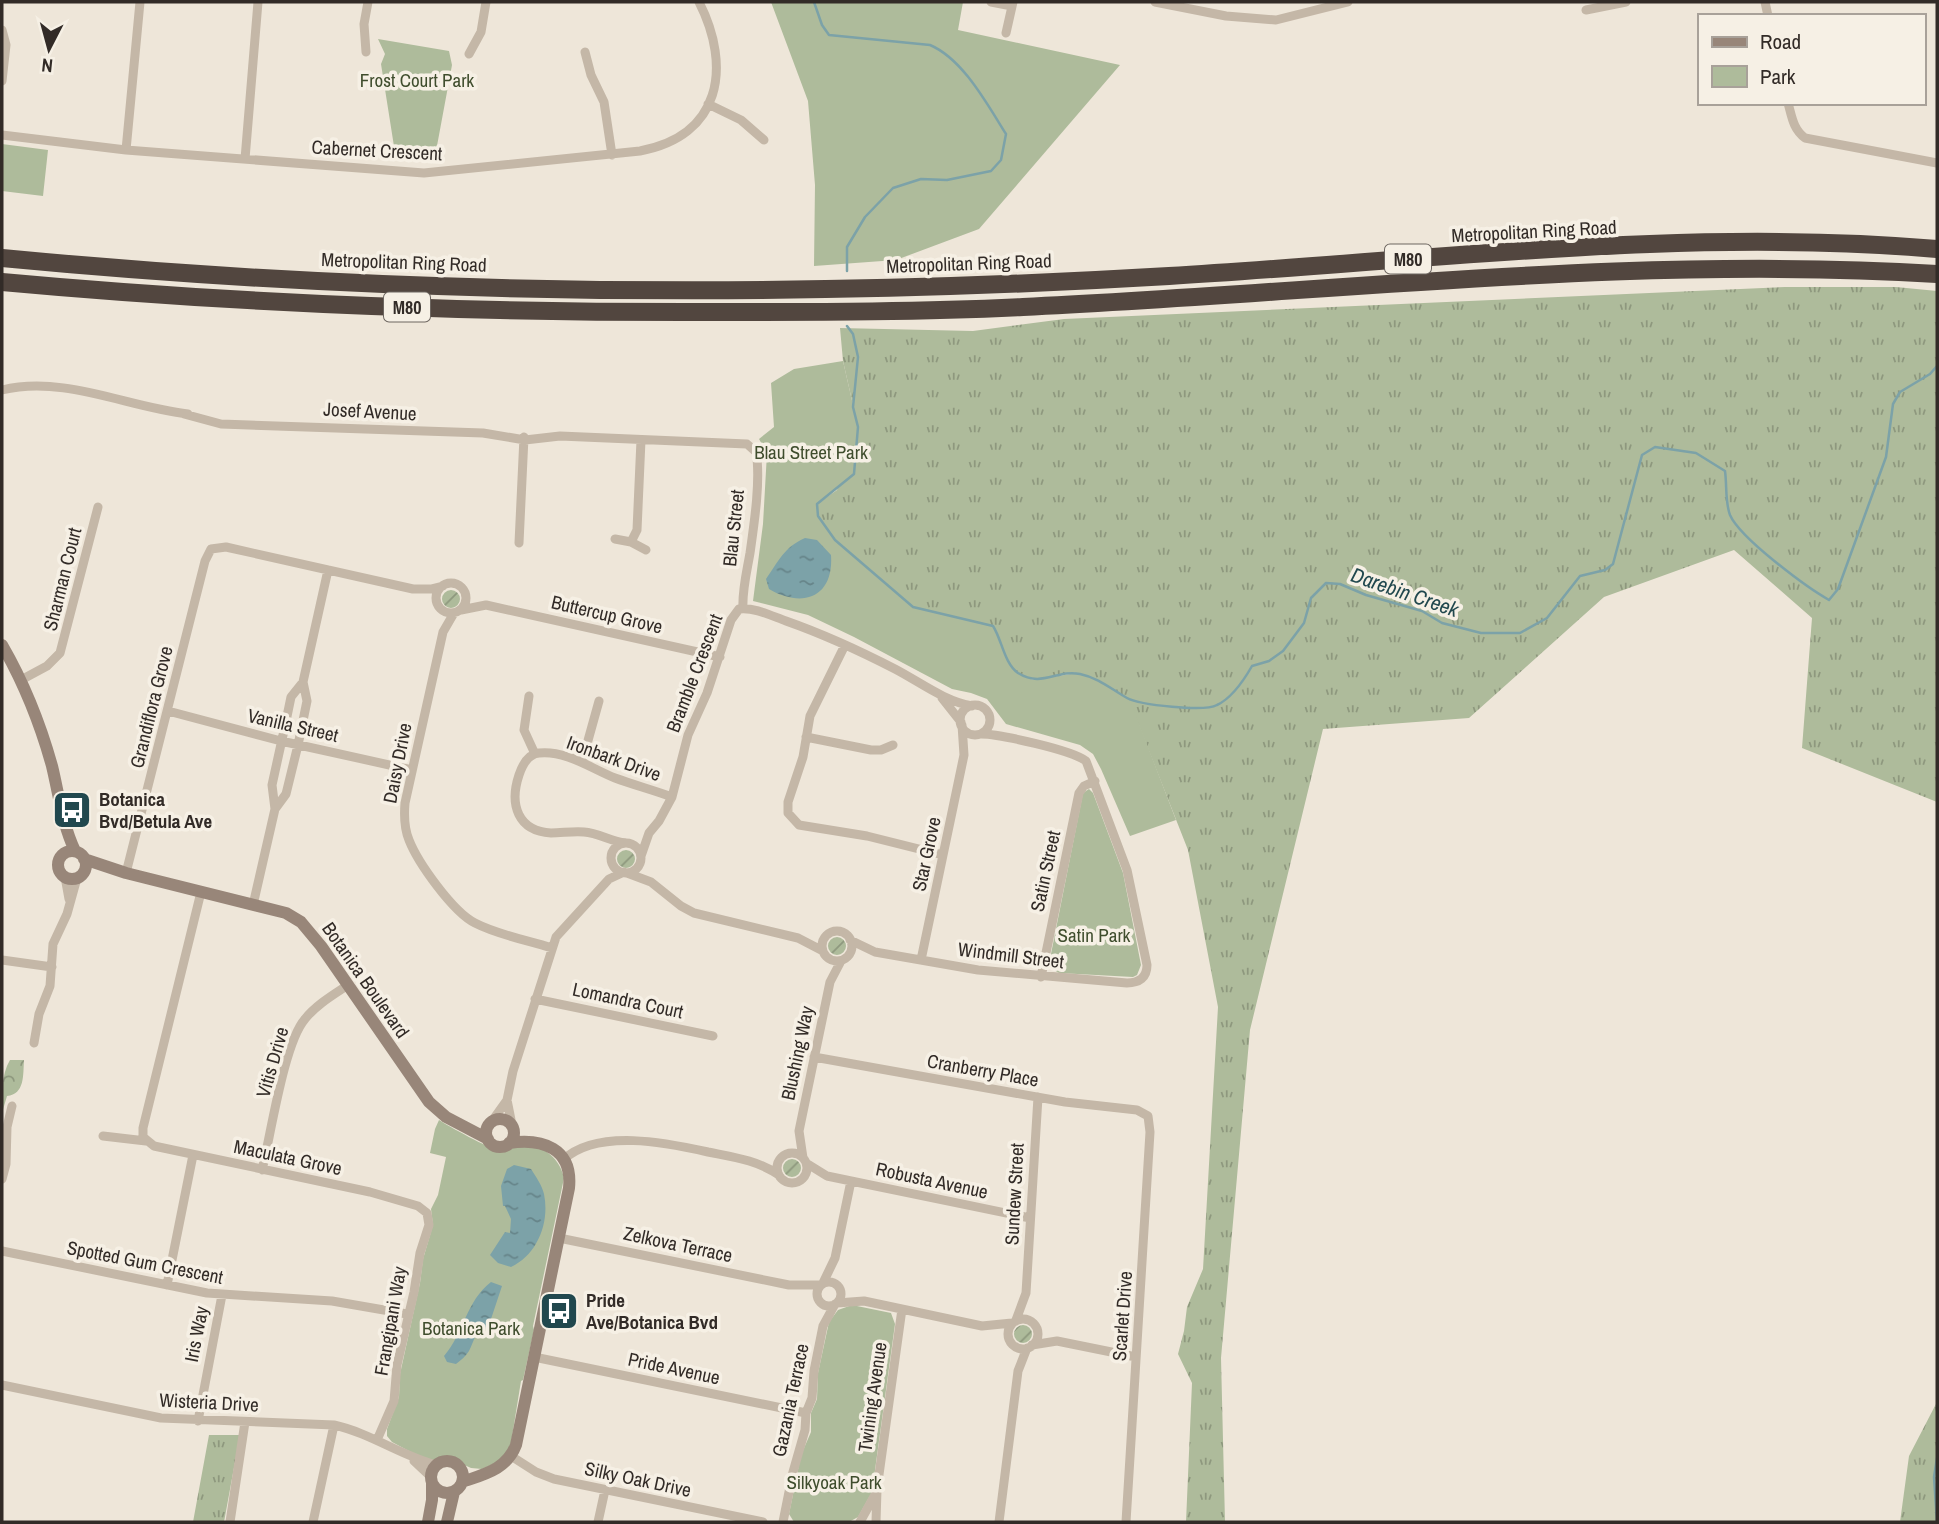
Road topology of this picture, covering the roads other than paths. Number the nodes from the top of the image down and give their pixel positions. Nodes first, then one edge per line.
1 (140, 2) edge
2 (258, 2) edge
3 (368, 2) edge
4 (486, 2) edge
5 (699, 2) edge
6 (991, 2) edge
7 (1155, 2) edge
8 (1348, 2) edge
9 (1626, 2) edge
10 (1012, 4) edge
11 (1586, 10) dead end
12 (2, 30) edge
13 (1006, 33) dead end
14 (366, 52) dead end
15 (585, 52) dead end
16 (469, 54) dead end
17 (2, 81) edge
18 (708, 104) junction
19 (1789, 105) edge
20 (2, 135) edge
21 (764, 140) dead end
22 (126, 150) junction
23 (612, 155) junction
24 (245, 159) junction
25 (1937, 163) edge
26 (1937, 249) edge
27 (2, 258) edge
28 (1937, 274) edge
29 (2, 282) edge
30 (2, 390) edge
31 (523, 438) junction
32 (641, 440) junction
33 (756, 452) joint
34 (99, 507) dead end
35 (615, 539) dead end
36 (631, 542) junction
37 (519, 543) dead end
38 (646, 550) dead end
39 (328, 570) junction
40 (443, 586) junction
41 (413, 589) junction
42 (464, 591) junction
43 (486, 605) junction
44 (439, 607) junction
45 (743, 608) junction
46 (457, 612) junction
47 (443, 632) junction
48 (2, 645) edge
49 (845, 645) junction
50 (720, 657) junction
51 (21, 680) junction
52 (303, 682) junction
53 (938, 694) junction
54 (529, 696) dead end
55 (599, 701) dead end
56 (972, 706) junction
57 (168, 711) junction
58 (990, 720) junction
59 (961, 724) junction
60 (979, 734) junction
61 (806, 737) junction
62 (1006, 737) junction
63 (281, 741) junction
64 (298, 745) junction
65 (893, 745) dead end
66 (535, 754) junction
67 (964, 755) junction
68 (582, 762) junction
69 (412, 770) junction
70 (1095, 781) junction
71 (672, 797) junction
72 (275, 809) junction
73 (62, 818) junction
74 (649, 833) junction
75 (600, 836) junction
76 (627, 844) junction
77 (943, 855) junction
78 (60, 857) junction
79 (641, 857) junction
80 (612, 858) junction
81 (77, 867) junction
82 (626, 872) junction
83 (126, 873) junction
84 (609, 879) junction
85 (651, 881) junction
86 (201, 892) junction
87 (253, 905) junction
88 (827, 935) junction
89 (798, 937) junction
90 (850, 940) junction
91 (552, 948) junction
92 (875, 952) junction
93 (823, 953) junction
94 (2, 960) edge
95 (843, 960) junction
96 (921, 960) junction
97 (52, 967) junction
98 (1041, 977) junction
99 (830, 982) junction
100 (348, 985) junction
101 (536, 999) junction
102 (713, 1036) dead end
103 (34, 1043) dead end
104 (814, 1057) junction
105 (1038, 1097) junction
106 (507, 1100) junction
107 (12, 1106) dead end
108 (1145, 1113) joint
109 (490, 1122) junction
110 (468, 1127) junction
111 (513, 1127) junction
112 (799, 1131) junction
113 (103, 1136) dead end
114 (488, 1139) junction
115 (529, 1140) junction
116 (146, 1141) junction
117 (509, 1143) junction
118 (193, 1155) junction
119 (782, 1157) junction
120 (563, 1160) junction
121 (804, 1160) junction
122 (754, 1161) junction
123 (262, 1170) junction
124 (779, 1175) junction
125 (827, 1176) junction
126 (2, 1179) edge
127 (801, 1179) junction
128 (851, 1181) junction
129 (423, 1209) joint
130 (1030, 1218) junction
131 (559, 1238) junction
132 (2, 1251) edge
133 (835, 1258) junction
134 (822, 1284) junction
135 (167, 1285) junction
136 (789, 1285) junction
137 (839, 1287) junction
138 (1026, 1293) junction
139 (222, 1295) junction
140 (819, 1301) junction
141 (864, 1301) junction
142 (836, 1303) junction
143 (902, 1309) junction
144 (407, 1314) junction
145 (1014, 1322) junction
146 (982, 1325) junction
147 (1034, 1325) junction
148 (823, 1326) junction
149 (1010, 1340) junction
150 (1057, 1341) junction
151 (1030, 1346) junction
152 (534, 1357) junction
153 (1136, 1357) junction
154 (1018, 1371) junction
155 (2, 1385) edge
156 (806, 1413) junction
157 (198, 1422) junction
158 (245, 1422) junction
159 (334, 1425) junction
160 (377, 1440) junction
161 (511, 1456) junction
162 (433, 1475) junction
163 (459, 1481) junction
164 (877, 1489) junction
165 (605, 1490) junction
166 (230, 1522) edge
167 (313, 1522) edge
168 (428, 1522) edge
169 (447, 1522) edge
170 (598, 1522) edge
171 (763, 1522) edge
172 (783, 1522) edge
173 (860, 1522) edge
174 (876, 1522) edge
175 (999, 1522) edge
176 (1126, 1522) edge

1 - 22 street
2 - 24 street
3 - 14 street
4 - 16 street
5 - 18 street, Cabernet Crescent
6 - 10 street
7 - 8 street
9 - 11 street
10 - 13 street
12 - 17 street
15 - 23 street
18 - 21 street
18 - 23 street, Cabernet Crescent
19 - 25 street
20 - 22 street, Cabernet Crescent
22 - 24 street, Cabernet Crescent
23 - 24 street, Cabernet Crescent
26 - 27 highway, Metropolitan Ring Road / M80
28 - 29 highway, M80
30 - 31 street, Josef Avenue
31 - 32 street, Josef Avenue
31 - 37 street
32 - 33 street, Josef Avenue
32 - 36 street
33 - 45 street, Blau Street
34 - 51 street, Sharman Court
35 - 36 street
36 - 38 street
39 - 41 street
39 - 52 street
39 - 57 street, Grandiflora Grove
40 - 41 street
40 - 42 street
40 - 44 street
41 - 44 street
42 - 43 street, Buttercup Grove
42 - 46 street
43 - 46 street, Buttercup Grove
43 - 50 street, Buttercup Grove
44 - 46 street
44 - 47 street, Daisy Drive
45 - 49 street, Bramble Crescent
45 - 50 street, Bramble Crescent
46 - 47 street, Daisy Drive
47 - 69 street, Daisy Drive
48 - 51 street
49 - 53 street, Bramble Crescent
49 - 61 street
50 - 71 street, Bramble Crescent
51 - 73 street
52 - 63 street
52 - 64 street
53 - 56 street, Bramble Crescent
53 - 59 street, Bramble Crescent
54 - 66 street
55 - 68 street
56 - 58 street
56 - 59 street
57 - 63 street, Vanilla Street
57 - 83 street, Grandiflora Grove
58 - 60 street
58 - 62 street
59 - 60 street
59 - 67 street, Star Grove
60 - 62 street
60 - 67 street, Star Grove
61 - 65 street
61 - 77 street
62 - 70 street
63 - 64 street, Vanilla Street
63 - 72 street
64 - 69 street, Vanilla Street
64 - 72 street
66 - 68 street, Ironbark Drive
66 - 75 street, Ironbark Drive
67 - 77 street, Star Grove
68 - 71 street, Ironbark Drive
69 - 91 street, Daisy Drive
70 - 98 street, Satin Street
70 - 98 street, Windmill Street
71 - 74 street, Bramble Crescent
72 - 87 street
73 - 78 street
73 - 81 street
74 - 76 street, Bramble Crescent
74 - 79 street, Bramble Crescent
75 - 76 street, Ironbark Drive
75 - 80 street
76 - 79 street
76 - 80 street
77 - 96 street, Star Grove
78 - 81 street
78 - 81 street
79 - 82 street
79 - 85 street
80 - 82 street
80 - 84 street
81 - 83 street, Botanica Boulevard
81 - 97 street
82 - 84 street
82 - 85 street
83 - 86 street, Botanica Boulevard
84 - 91 street
85 - 89 street
86 - 87 street, Botanica Boulevard
86 - 116 street
87 - 100 street, Botanica Boulevard
88 - 89 street
88 - 90 street
88 - 93 street
89 - 93 street
90 - 92 street, Windmill Street
90 - 95 street
91 - 101 street
92 - 95 street, Windmill Street
92 - 96 street, Windmill Street
93 - 95 street
93 - 99 street, Blushing Way
94 - 97 street
95 - 99 street, Blushing Way
96 - 98 street, Windmill Street
97 - 103 street
99 - 104 street, Blushing Way
100 - 110 street, Botanica Boulevard
100 - 123 street, Vitis Drive
101 - 102 street, Lomandra Court
101 - 106 street
104 - 105 street, Cranberry Place
104 - 112 street, Blushing Way
105 - 108 street, Cranberry Place
105 - 130 street, Sundew Street
106 - 109 street
106 - 111 street
107 - 126 street
108 - 153 street, Scarlet Drive
109 - 110 street
109 - 111 street
109 - 114 street
110 - 114 street, Botanica Boulevard
111 - 115 street
111 - 117 street
112 - 119 street, Blushing Way
112 - 121 street, Blushing Way
113 - 116 street, Maculata Grove
114 - 117 street
115 - 117 street
115 - 120 street
116 - 118 street, Maculata Grove
118 - 123 street, Maculata Grove
118 - 135 street
119 - 121 street
119 - 122 street
119 - 124 street
120 - 122 street
120 - 131 street
121 - 125 street, Robusta Avenue
121 - 127 street
122 - 124 street
123 - 129 street, Maculata Grove
124 - 127 street
125 - 127 street, Robusta Avenue
125 - 128 street, Robusta Avenue
128 - 130 street, Robusta Avenue
128 - 133 street
129 - 144 street, Frangipani Way
130 - 138 street, Sundew Street
131 - 136 street, Zelkova Terrace
131 - 152 street
132 - 135 street, Spotted Gum Crescent
133 - 134 street
133 - 137 street
134 - 136 street, Zelkova Terrace
134 - 137 street
134 - 140 street
135 - 139 street, Spotted Gum Crescent
136 - 140 street, Zelkova Terrace
137 - 141 street
137 - 142 street
138 - 145 street, Sundew Street
138 - 147 street, Sundew Street
139 - 144 street, Spotted Gum Crescent
139 - 157 street, Iris Way
140 - 142 street
140 - 148 street, Gazania Terrace
141 - 142 street
141 - 143 street
142 - 148 street, Gazania Terrace
143 - 146 street
143 - 164 street, Twining Avenue
144 - 160 street, Frangipani Way
145 - 146 street
145 - 147 street
145 - 149 street
146 - 149 street
147 - 150 street
147 - 151 street
148 - 156 street, Gazania Terrace
149 - 151 street
149 - 154 street
150 - 151 street
150 - 153 street
151 - 154 street
152 - 156 street, Pride Avenue
152 - 161 street
153 - 176 street, Scarlet Drive
154 - 175 street
155 - 157 street, Wisteria Drive
156 - 172 street, Gazania Terrace
157 - 158 street, Wisteria Drive
158 - 159 street, Wisteria Drive
158 - 166 street
159 - 160 street, Wisteria Drive
159 - 167 street
160 - 162 street, Wisteria Drive
161 - 163 street
161 - 165 street, Silky Oak Drive
162 - 163 street
162 - 163 street
162 - 168 street
163 - 169 street
164 - 173 street, Twining Avenue
164 - 174 street, Twining Avenue
165 - 170 street
165 - 171 street, Silky Oak Drive

